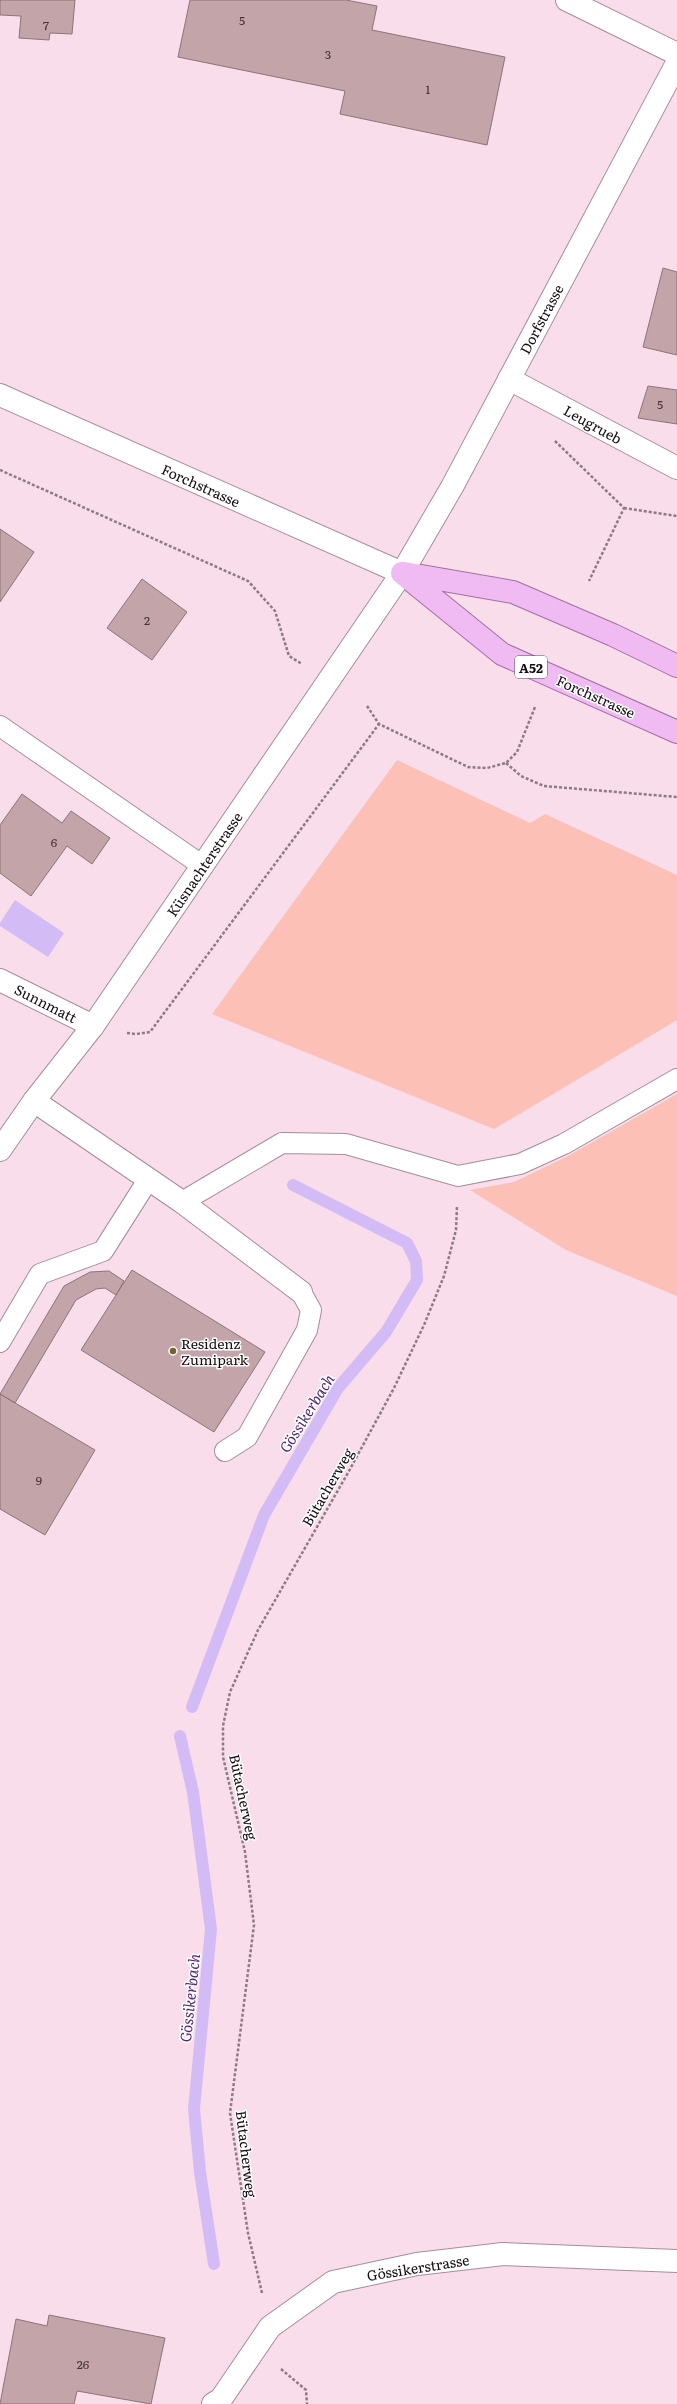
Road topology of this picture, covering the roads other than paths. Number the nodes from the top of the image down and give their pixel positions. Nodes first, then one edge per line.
1 (567, 0) edge
2 (677, 54) edge
3 (677, 63) edge
4 (509, 379) junction
5 (0, 395) edge
6 (677, 468) edge
7 (402, 573) junction
8 (677, 666) edge
9 (0, 726) edge
10 (677, 732) edge
11 (203, 866) junction
12 (0, 980) edge
13 (93, 1026) junction
14 (677, 1078) edge
15 (34, 1101) junction
16 (0, 1150) edge
17 (148, 1180) junction
18 (182, 1202) junction
19 (301, 1292) joint
20 (0, 1342) edge
21 (225, 1450) dead end
22 (677, 2260) edge
23 (213, 2404) edge

1 - 2 street
3 - 4 street, Dorfstrasse
4 - 6 street, Leugrueb
4 - 7 street, Dorfstrasse
5 - 7 street, Forchstrasse
7 - 8 highway, Forchstrasse
7 - 10 highway, Forchstrasse / A52
7 - 11 street, Küsnachterstrasse
9 - 11 lane
11 - 13 street, Küsnachterstrasse
12 - 13 street, Sunnmatt
13 - 15 street, Küsnachterstrasse
14 - 18 lane
15 - 16 street, Küsnachterstrasse
15 - 17 street
17 - 18 street
17 - 20 lane
18 - 19 street
19 - 21 lane
22 - 23 street, Gössikerstrasse

